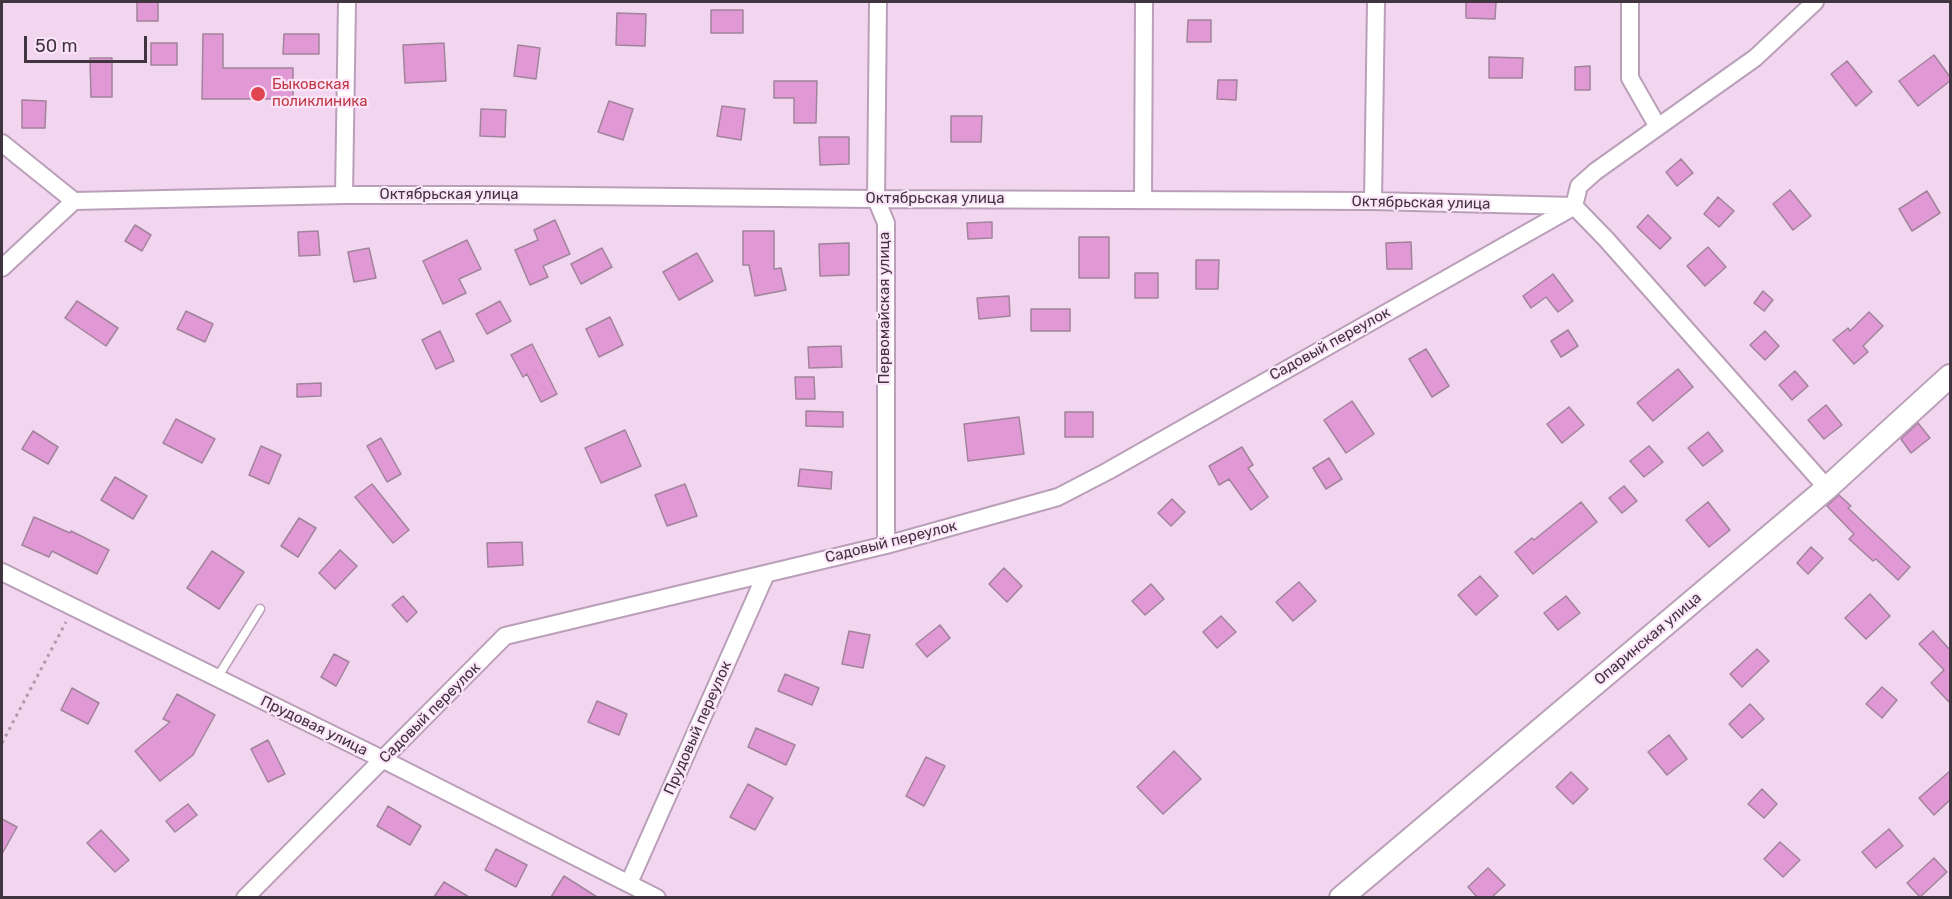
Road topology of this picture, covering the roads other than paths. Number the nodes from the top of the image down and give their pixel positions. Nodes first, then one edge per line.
1 (347, 2) edge
2 (878, 2) edge
3 (1144, 2) edge
4 (1376, 2) edge
5 (1630, 2) edge
6 (1815, 2) edge
7 (1658, 127) junction
8 (2, 143) edge
9 (344, 195) junction
10 (876, 199) junction
11 (1143, 199) junction
12 (74, 201) junction
13 (1373, 201) junction
14 (1574, 206) junction
15 (2, 268) edge
16 (1950, 376) edge
17 (1827, 488) junction
18 (886, 545) junction
19 (2, 572) edge
20 (766, 574) junction
21 (260, 609) dead end
22 (217, 678) junction
23 (384, 760) junction
24 (629, 883) junction
25 (245, 897) edge
26 (657, 897) edge
27 (1341, 897) edge

1 - 9 street
2 - 10 street, Первомайская улица
3 - 11 street
4 - 13 street
5 - 7 street
6 - 7 street
7 - 14 street
8 - 12 street
9 - 10 street, Октябрьская улица
9 - 12 street, Октябрьская улица
10 - 11 street, Октябрьская улица
10 - 18 street, Первомайская улица
11 - 13 street, Октябрьская улица
12 - 15 street
13 - 14 street, Октябрьская улица
14 - 17 street
14 - 18 street, Садовый переулок
16 - 17 main road, Опаринская улица
17 - 27 main road, Опаринская улица
18 - 20 street, Садовый переулок
19 - 22 street, Прудовая улица
20 - 23 street, Садовый переулок
20 - 24 street, Прудовый переулок
21 - 22 lane
22 - 23 street, Прудовая улица
23 - 24 street, Прудовая улица
23 - 25 street, Садовый переулок
24 - 26 street, Прудовая улица

